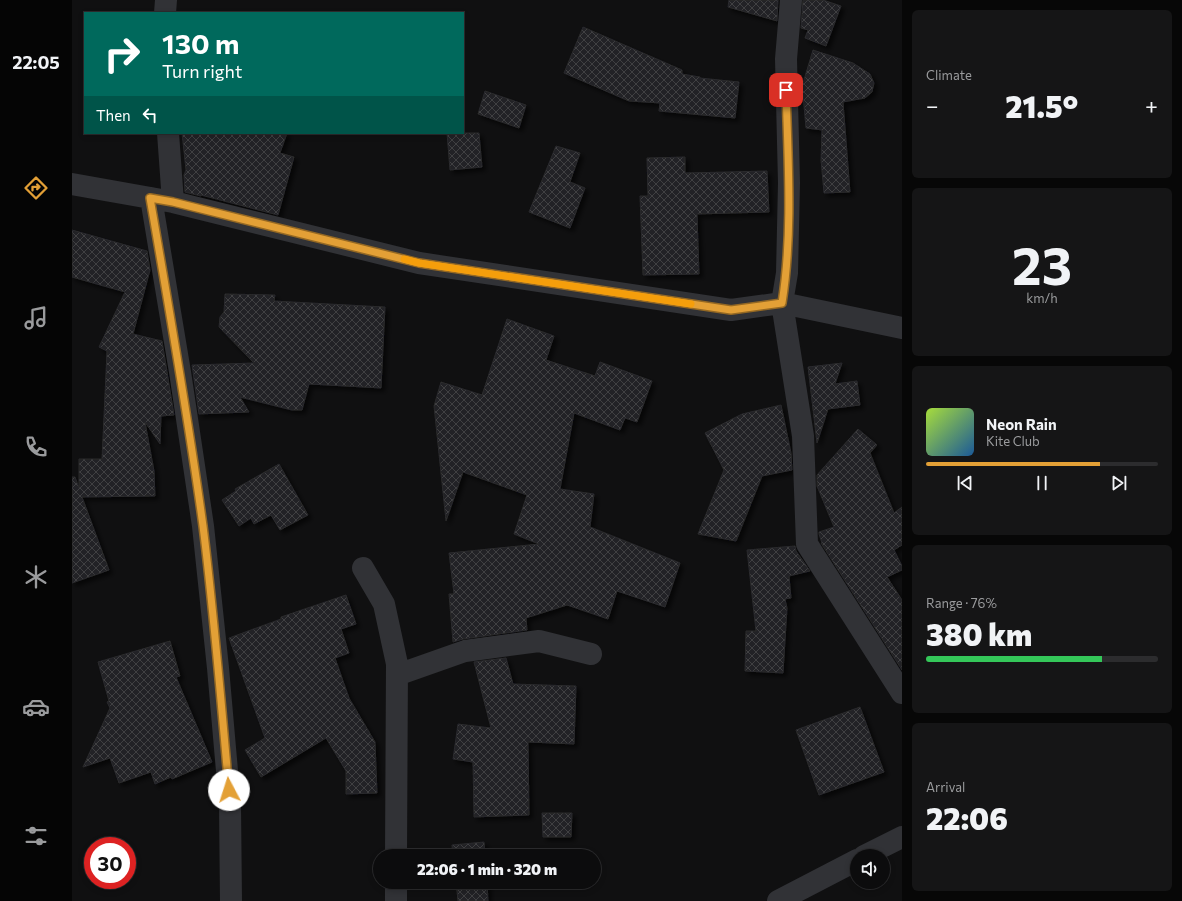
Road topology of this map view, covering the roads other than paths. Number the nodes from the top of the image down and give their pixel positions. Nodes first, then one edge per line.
1 (166, 0) edge
2 (791, 0) edge
3 (166, 12) edge
4 (168, 134) edge
5 (72, 184) edge
6 (150, 198) junction
7 (173, 202) junction
8 (782, 303) junction
9 (902, 328) edge
10 (363, 568) dead end
11 (591, 654) dead end
12 (397, 675) junction
13 (902, 693) edge
14 (902, 837) edge
15 (396, 849) edge
16 (878, 849) edge
17 (850, 864) edge
18 (396, 889) edge
19 (231, 901) edge
20 (396, 901) edge
21 (778, 901) edge

1 - 3 street
2 - 8 street
4 - 7 street
5 - 6 street
6 - 7 street
6 - 19 street
7 - 8 street
8 - 9 street
8 - 13 street
10 - 12 street
11 - 12 street
12 - 15 street
14 - 16 street
17 - 21 street
18 - 20 street

